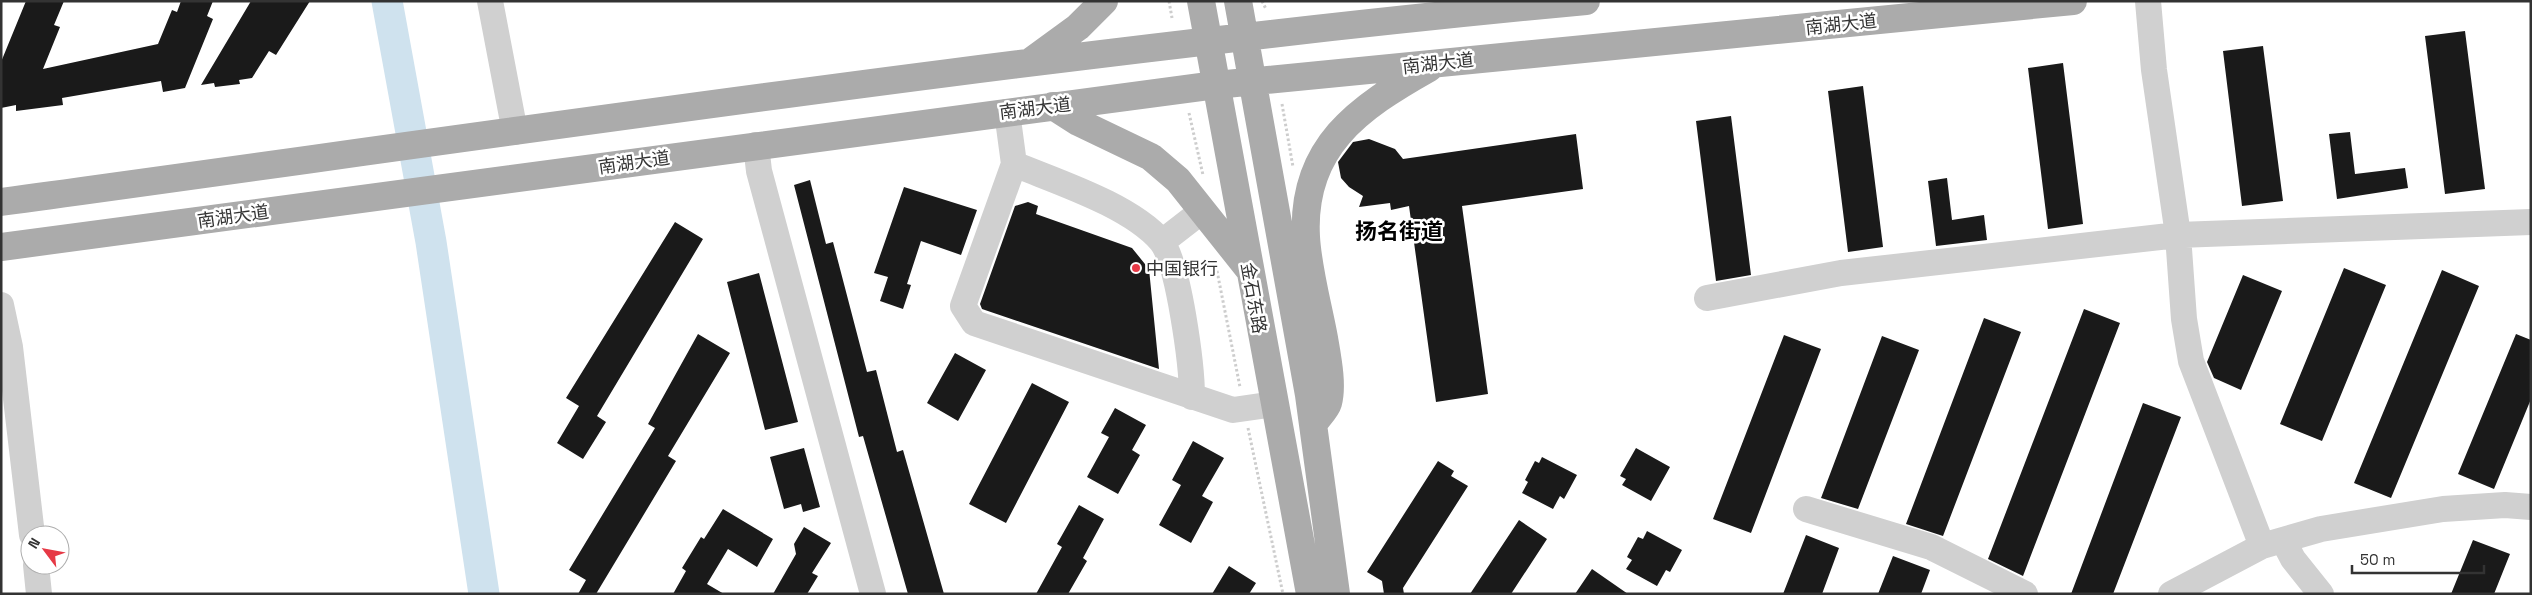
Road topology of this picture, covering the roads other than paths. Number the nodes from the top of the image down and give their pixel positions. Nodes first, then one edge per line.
1 (490, 1) edge
2 (1104, 1) edge
3 (1201, 1) edge
4 (1238, 1) edge
5 (1381, 1) edge
6 (1586, 1) edge
7 (2073, 1) edge
8 (2148, 1) edge
9 (1405, 18) junction
10 (1246, 36) junction
11 (1208, 40) junction
12 (1438, 63) junction
13 (1028, 64) junction
14 (1254, 81) junction
15 (1216, 85) junction
16 (1053, 106) junction
17 (1007, 112) junction
18 (515, 132) junction
19 (756, 145) junction
20 (1014, 164) junction
21 (1, 202) edge
22 (1202, 211) junction
23 (2531, 222) edge
24 (2178, 235) junction
25 (1162, 242) junction
26 (1, 247) edge
27 (1249, 269) junction
28 (1707, 298) dead end
29 (1, 305) edge
30 (1192, 397) junction
31 (1274, 404) junction
32 (1313, 424) junction
33 (2531, 507) edge
34 (1806, 509) dead end
35 (31, 525) edge
36 (2272, 543) junction
37 (37, 575) edge
38 (39, 594) edge
39 (873, 594) edge
40 (1310, 594) edge
41 (1336, 594) edge
42 (2025, 594) edge
43 (2171, 594) edge
44 (2321, 594) edge

1 - 18 street
2 - 13 main road
3 - 11 main road, 金石东路
4 - 10 main road, 金石东路
5 - 9 main road
6 - 9 main road
7 - 12 main road, 南湖大道
8 - 24 street
9 - 10 main road
10 - 11 main road
10 - 14 main road, 金石东路
11 - 13 main road
11 - 15 main road, 金石东路
12 - 14 main road, 南湖大道
12 - 32 main road
13 - 18 main road
14 - 15 main road, 南湖大道
14 - 32 main road, 金石东路
15 - 16 main road, 南湖大道
15 - 27 main road, 金石东路
16 - 17 main road, 南湖大道
16 - 22 main road
17 - 19 main road, 南湖大道
17 - 20 street
18 - 21 main road
19 - 26 main road, 南湖大道
19 - 39 street
20 - 25 street
20 - 30 street
22 - 25 street
22 - 27 main road
23 - 24 street
24 - 28 street
24 - 36 street
25 - 30 street
27 - 31 main road, 金石东路
29 - 35 street
30 - 31 street
31 - 40 main road, 金石东路
32 - 41 main road, 金石东路
33 - 36 street
34 - 42 street
36 - 43 street
36 - 44 street
37 - 38 street

